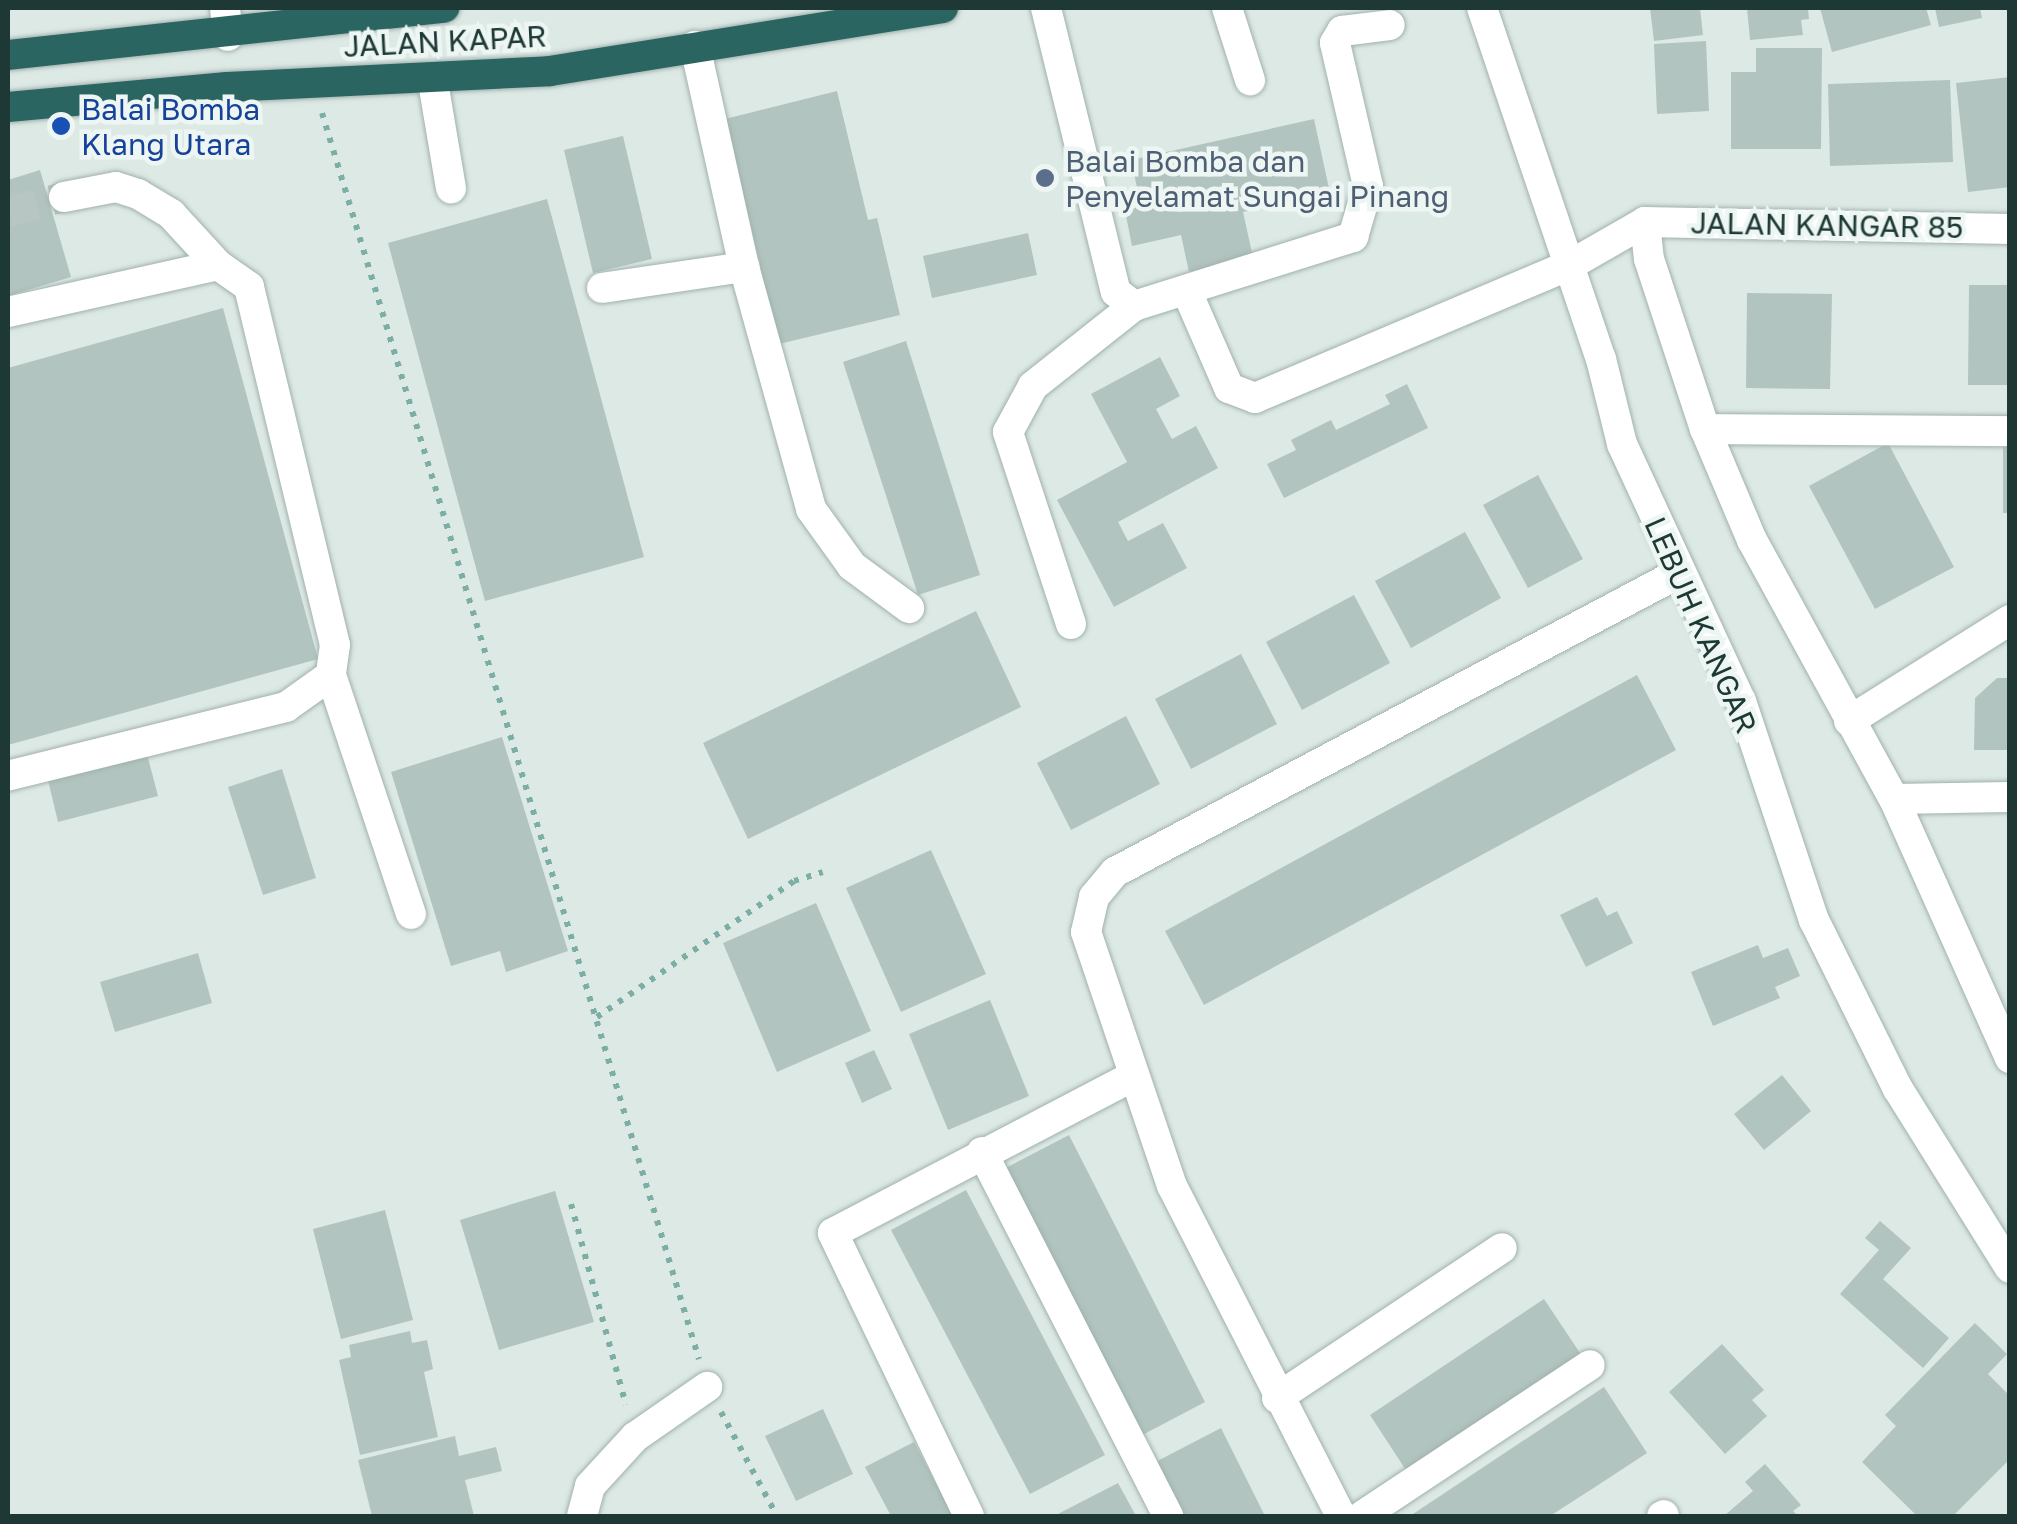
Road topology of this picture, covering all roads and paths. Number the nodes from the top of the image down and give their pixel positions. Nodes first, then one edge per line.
1 (444, 8) edge
2 (943, 8) edge
3 (1046, 8) edge
4 (1227, 8) edge
5 (1482, 8) edge
6 (227, 22) edge
7 (1390, 25) dead end
8 (695, 46) junction
9 (8, 55) edge
10 (1250, 80) dead end
11 (433, 82) junction
12 (313, 83) junction
13 (8, 108) edge
14 (451, 188) dead end
15 (64, 196) tunnel mouth
16 (1645, 222) junction
17 (2010, 229) edge
18 (1570, 264) junction
19 (218, 265) junction
20 (744, 267) junction
21 (602, 288) dead end
22 (1188, 294) junction
23 (1134, 306) junction
24 (8, 312) edge
25 (1705, 429) junction
26 (2010, 430) edge
27 (1676, 574) junction
28 (909, 608) dead end
29 (2010, 620) edge
30 (1071, 624) dead end
31 (331, 675) junction
32 (1849, 721) junction
33 (8, 776) edge
34 (2010, 798) edge
35 (1894, 799) junction
36 (823, 872) dead end
37 (410, 914) dead end
38 (1994, 979) edge
39 (597, 1017) junction
40 (2010, 1058) edge
41 (1130, 1077) junction
42 (982, 1152) junction
43 (571, 1204) dead end
44 (1502, 1248) dead end
45 (2010, 1268) edge
46 (1590, 1365) dead end
47 (707, 1387) junction
48 (1276, 1398) junction
49 (635, 1437) junction
50 (582, 1516) edge
51 (778, 1516) edge
52 (970, 1516) edge
53 (1168, 1516) edge
54 (1341, 1516) edge
55 (1362, 1516) edge

1 - 6 highway, JALAN KAPAR
2 - 8 highway, JALAN KAPAR
3 - 23 street
4 - 10 street
5 - 18 street, LEBUH KANGAR
6 - 9 highway, JALAN KAPAR
7 - 22 street
8 - 11 highway, JALAN KAPAR
8 - 20 street
11 - 12 highway, JALAN KAPAR
11 - 14 street
12 - 13 highway, JALAN KAPAR
12 - 39 path
15 - 19 street
16 - 17 street, JALAN KANGAR 85
16 - 18 street
16 - 25 street
18 - 22 street
18 - 27 street, LEBUH KANGAR
19 - 24 street
19 - 31 street
20 - 21 street
20 - 28 street
22 - 23 street
23 - 30 street
25 - 26 street
25 - 32 street
27 - 41 street
27 - 45 street, LEBUH KANGAR
29 - 32 street
31 - 33 street
31 - 37 street
32 - 35 street
34 - 35 street
35 - 38 street
36 - 39 path
38 - 40 street
39 - 47 path
41 - 42 street
41 - 48 street
42 - 52 street
42 - 53 street
43 - 49 path
44 - 48 street
46 - 55 street
47 - 49 street
47 - 51 path
48 - 54 street
49 - 50 street

